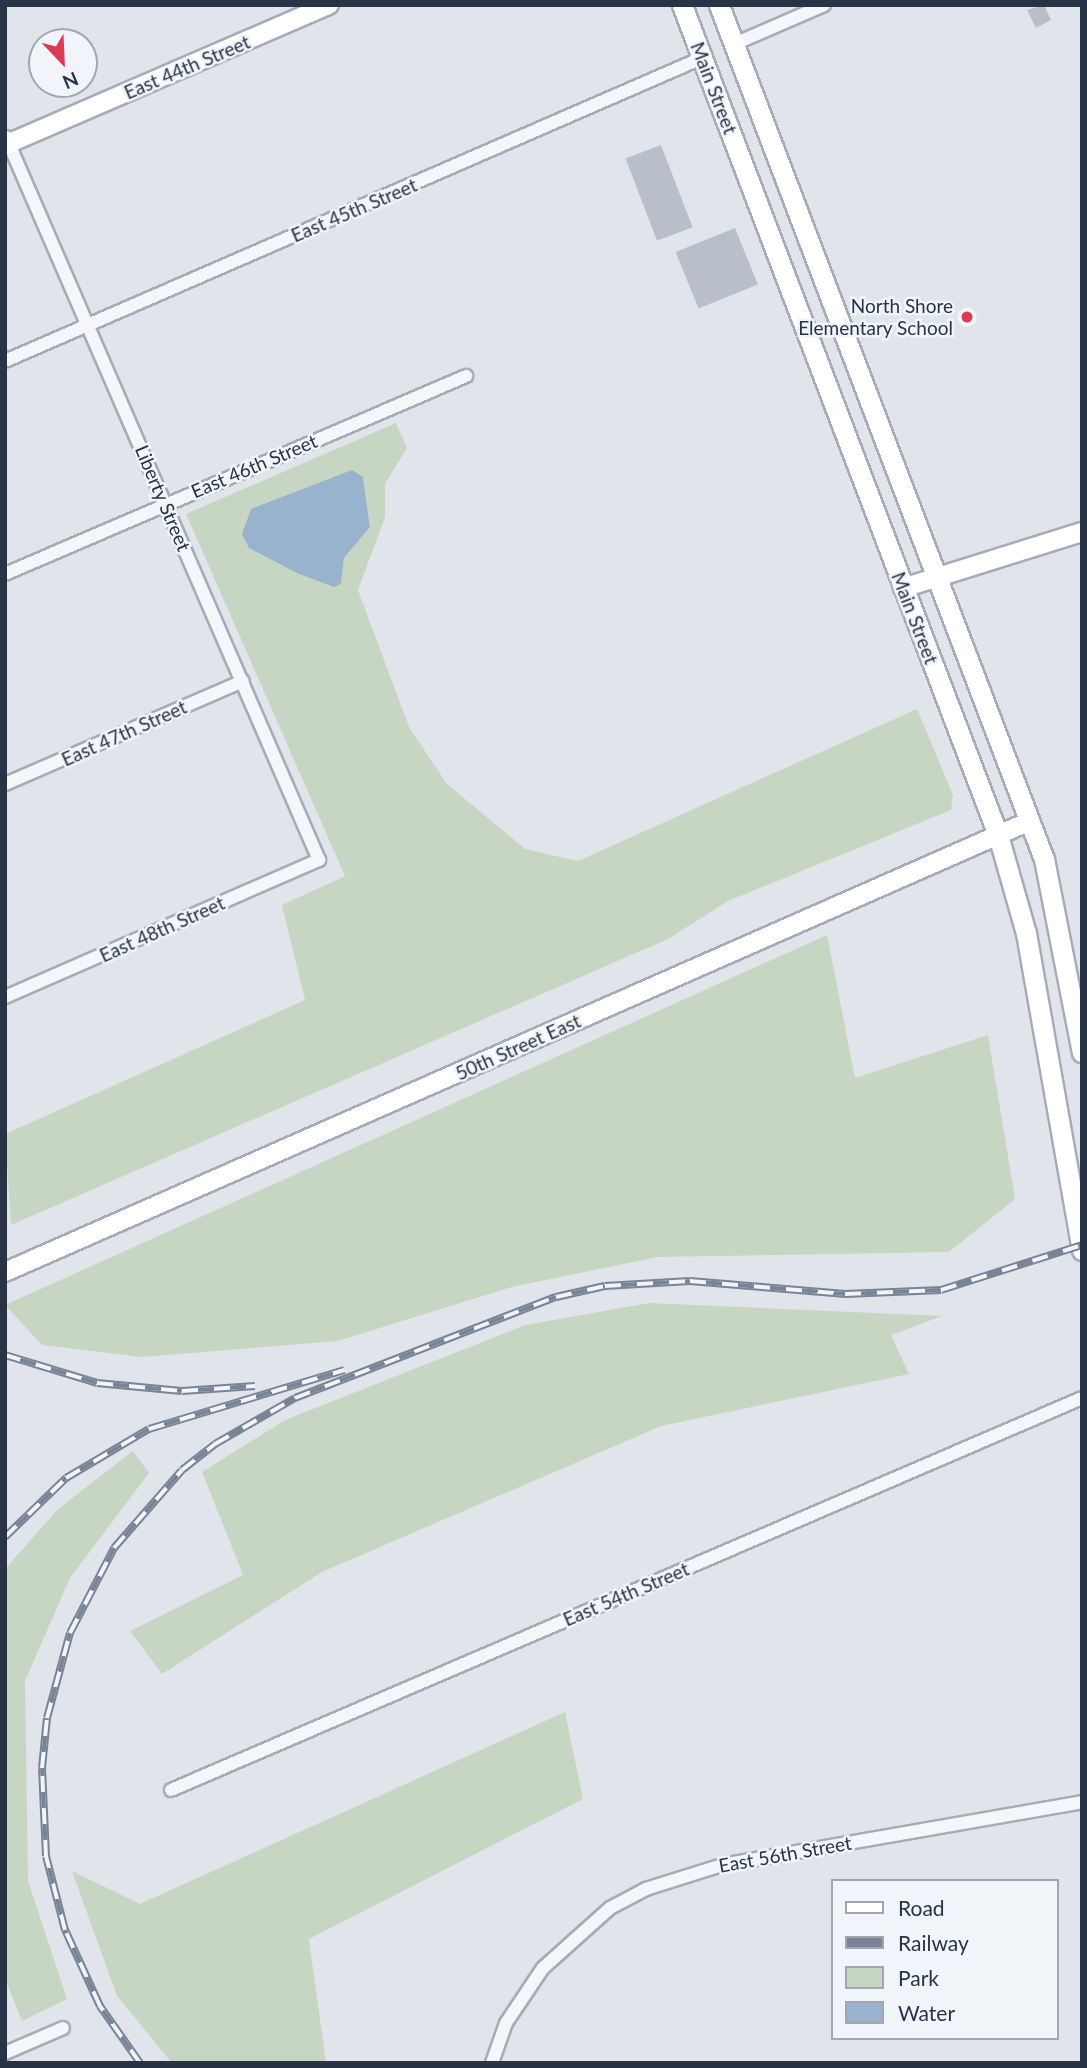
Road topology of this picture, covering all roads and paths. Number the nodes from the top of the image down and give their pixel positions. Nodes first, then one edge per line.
1 (330, 5) edge
2 (682, 5) edge
3 (719, 5) edge
4 (824, 5) edge
5 (734, 44) junction
6 (702, 58) junction
7 (6, 141) edge
8 (89, 324) junction
9 (5, 361) edge
10 (466, 376) dead end
11 (166, 503) junction
12 (1082, 532) edge
13 (5, 574) edge
14 (936, 578) junction
15 (904, 588) junction
16 (243, 681) junction
17 (5, 784) edge
18 (1030, 821) junction
19 (998, 835) junction
20 (319, 860) joint
21 (5, 998) edge
22 (1082, 1052) edge
23 (1082, 1250) edge
24 (5, 1272) edge
25 (1082, 1398) edge
26 (171, 1790) dead end
27 (1082, 1802) edge
28 (63, 2028) dead end
29 (5, 2053) edge
30 (492, 2063) edge

1 - 7 street, East 44th Street
2 - 6 main road, Main Street
3 - 5 main road, Main Street
4 - 5 street
5 - 14 main road, Main Street
6 - 8 street, East 45th Street
6 - 15 main road, Main Street
7 - 8 street, Liberty Street
8 - 9 street, East 45th Street
8 - 11 street, Liberty Street
10 - 11 street, East 46th Street
11 - 13 street, East 46th Street
11 - 16 street, Liberty Street
12 - 14 street
14 - 15 street
14 - 18 main road, Main Street
15 - 19 main road, Main Street
16 - 17 street, East 47th Street
16 - 20 street, Liberty Street
18 - 19 street, 50th Street East
18 - 22 main road, Main Street
19 - 23 main road, Main Street
19 - 24 street, 50th Street East
20 - 21 street, East 48th Street
25 - 26 street, East 54th Street
27 - 30 street, East 56th Street
28 - 29 street

